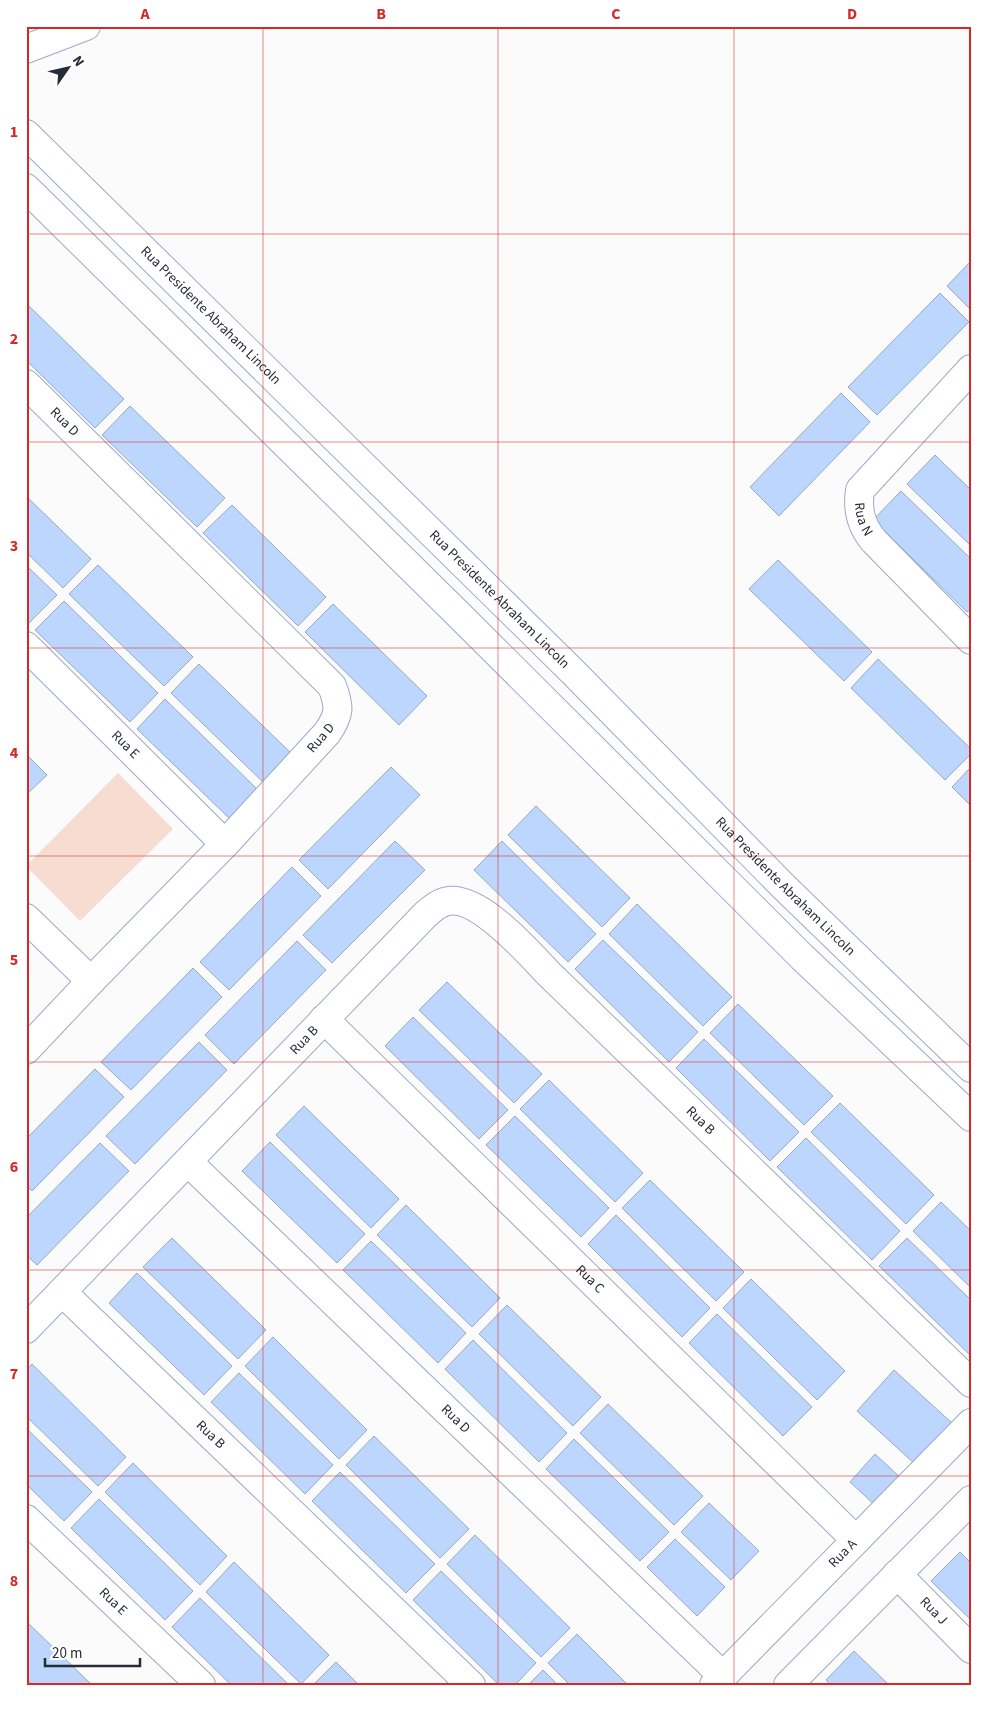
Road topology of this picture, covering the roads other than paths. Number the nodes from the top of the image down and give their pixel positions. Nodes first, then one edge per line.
1 (86, 26) edge
2 (26, 49) edge
3 (26, 134) edge
4 (26, 188) edge
5 (970, 373) edge
6 (26, 384) edge
7 (971, 640) edge
8 (26, 646) edge
9 (225, 844) junction
10 (26, 918) edge
11 (91, 981) junction
12 (324, 1019) junction
13 (26, 1050) edge
14 (971, 1068) edge
15 (971, 1117) edge
16 (188, 1162) junction
17 (62, 1292) junction
18 (26, 1329) edge
19 (971, 1383) edge
20 (971, 1423) edge
21 (971, 1500) edge
22 (26, 1519) edge
23 (856, 1540) junction
24 (897, 1574) junction
25 (971, 1649) edge
26 (718, 1680) edge
27 (201, 1685) edge
28 (471, 1685) edge
29 (788, 1685) edge

1 - 2 street
3 - 14 street, Rua Presidente Abraham Lincoln
4 - 15 street
5 - 7 street, Rua N
6 - 9 street, Rua D
8 - 9 street, Rua E
9 - 11 street, Rua D
10 - 11 street
11 - 13 street, Rua D
12 - 16 street, Rua B
12 - 19 street, Rua B
12 - 23 street, Rua C
16 - 17 street, Rua B
16 - 26 street, Rua D
17 - 18 street
17 - 28 street, Rua B
20 - 23 street, Rua A
21 - 24 street
22 - 27 street, Rua E
23 - 26 street, Rua A
24 - 25 street, Rua J
24 - 29 street

